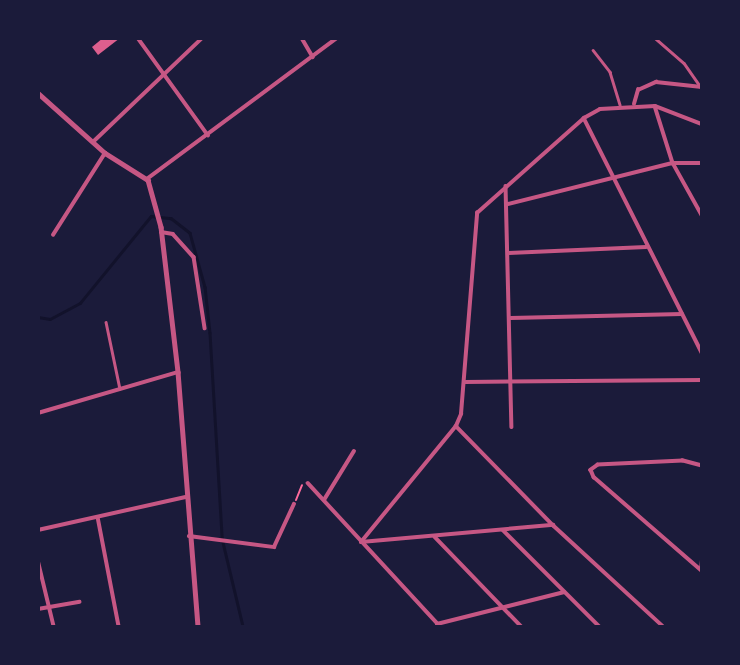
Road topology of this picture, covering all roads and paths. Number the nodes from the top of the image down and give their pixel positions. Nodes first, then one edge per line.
1 (138, 38) edge
2 (202, 38) edge
3 (302, 38) edge
4 (337, 38) edge
5 (655, 38) edge
6 (593, 50) dead end
7 (313, 57) junction
8 (165, 75) junction
9 (701, 87) edge
10 (38, 93) edge
11 (634, 104) junction
12 (620, 105) junction
13 (655, 106) junction
14 (584, 118) junction
15 (702, 124) edge
16 (208, 135) junction
17 (94, 141) junction
18 (104, 153) junction
19 (673, 163) junction
20 (702, 163) edge
21 (611, 177) junction
22 (147, 179) junction
23 (506, 186) junction
24 (508, 204) junction
25 (702, 215) edge
26 (161, 229) junction
27 (53, 235) dead end
28 (647, 247) junction
29 (509, 253) junction
30 (682, 314) junction
31 (511, 318) junction
32 (106, 322) dead end
33 (205, 328) dead end
34 (702, 353) edge
35 (178, 372) junction
36 (702, 380) edge
37 (465, 382) junction
38 (511, 383) junction
39 (120, 389) junction
40 (38, 413) edge
41 (456, 426) junction
42 (512, 427) dead end
43 (354, 451) dead end
44 (702, 466) edge
45 (308, 483) joint
46 (186, 497) junction
47 (324, 500) junction
48 (294, 504) joint
49 (98, 517) junction
50 (553, 525) junction
51 (38, 530) edge
52 (502, 530) junction
53 (189, 536) junction
54 (435, 536) junction
55 (361, 542) junction
56 (38, 560) edge
57 (702, 561) edge
58 (701, 571) edge
59 (565, 591) junction
60 (79, 602) dead end
61 (51, 605) junction
62 (500, 606) junction
63 (38, 609) edge
64 (438, 625) edge
65 (54, 626) edge
66 (119, 626) edge
67 (198, 626) edge
68 (521, 626) edge
69 (599, 626) edge
70 (663, 626) edge

1 - 8 street
2 - 8 street
3 - 7 street
4 - 7 street
5 - 9 street
6 - 12 street
7 - 16 street
8 - 16 street
8 - 17 street
9 - 11 street
10 - 17 street
11 - 12 street
11 - 13 street
12 - 14 street
13 - 15 street
13 - 19 street
14 - 21 street
14 - 23 street
16 - 22 street
17 - 18 street
18 - 22 street
18 - 27 street
19 - 20 street
19 - 21 street
19 - 25 street
21 - 24 street
21 - 28 street
22 - 26 street
23 - 24 street
23 - 37 street
24 - 29 street
26 - 33 street
26 - 35 street
28 - 29 street
28 - 30 street
29 - 31 street
30 - 31 street
30 - 34 street
31 - 38 street
32 - 39 street
35 - 39 street
35 - 46 street
36 - 38 street
37 - 38 street
37 - 41 street
38 - 42 street
39 - 40 street
41 - 50 street
41 - 55 street
43 - 47 street
44 - 58 street
45 - 47 street
45 - 48 path
46 - 49 street
46 - 53 street
47 - 55 street
48 - 53 street
49 - 51 street
49 - 66 street
50 - 52 street
50 - 70 street
52 - 54 street
52 - 59 street
53 - 67 street
54 - 55 street
54 - 62 street
55 - 64 street
56 - 61 street
57 - 58 street
59 - 62 street
59 - 69 street
60 - 61 street
61 - 63 street
61 - 65 street
62 - 64 street
62 - 68 street

